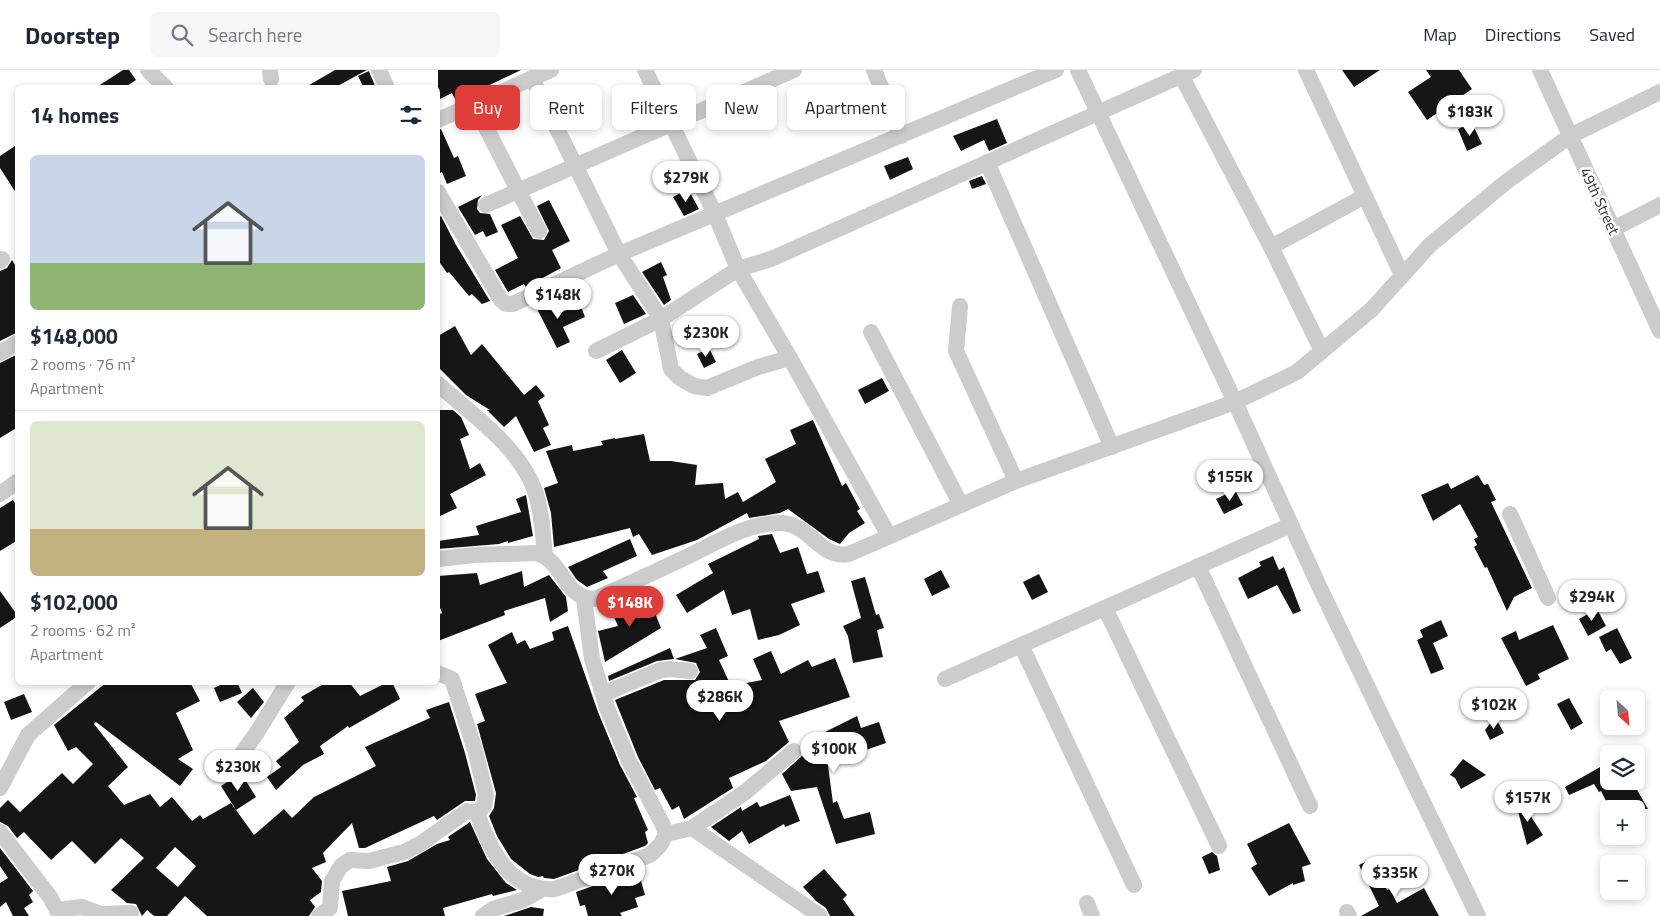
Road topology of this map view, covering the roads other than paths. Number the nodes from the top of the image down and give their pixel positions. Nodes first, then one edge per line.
1 (148, 70) edge
2 (380, 70) edge
3 (551, 70) edge
4 (644, 70) edge
5 (794, 70) edge
6 (874, 70) edge
7 (1056, 70) edge
8 (1078, 70) edge
9 (1306, 70) edge
10 (1540, 70) edge
11 (1187, 73) edge
12 (532, 78) junction
13 (163, 85) edge
14 (387, 85) edge
15 (516, 85) edge
16 (652, 85) edge
17 (1660, 92) edge
18 (455, 112) edge
19 (696, 113) edge
20 (1100, 113) junction
21 (440, 119) edge
22 (487, 130) edge
23 (658, 130) edge
24 (675, 130) edge
25 (901, 136) junction
26 (1570, 136) junction
27 (988, 162) junction
28 (576, 166) junction
29 (518, 191) junction
30 (440, 195) edge
31 (1366, 196) junction
32 (486, 205) dead end
33 (1660, 205) edge
34 (715, 214) junction
35 (1613, 229) junction
36 (539, 231) dead end
37 (1271, 247) junction
38 (619, 254) junction
39 (738, 269) junction
40 (1402, 275) junction
41 (960, 306) dead end
42 (661, 319) junction
43 (1660, 331) edge
44 (871, 332) dead end
45 (15, 344) edge
46 (596, 351) dead end
47 (1322, 352) junction
48 (0, 353) edge
49 (790, 358) junction
50 (440, 386) edge
51 (1235, 402) junction
52 (1112, 447) junction
53 (1016, 481) junction
54 (15, 484) edge
55 (0, 494) edge
56 (960, 506) junction
57 (1510, 514) dead end
58 (1291, 525) junction
59 (889, 536) junction
60 (546, 556) junction
61 (440, 559) edge
62 (1198, 566) junction
63 (584, 598) junction
64 (1548, 598) dead end
65 (1105, 608) junction
66 (1021, 645) junction
67 (690, 671) dead end
68 (440, 674) edge
69 (945, 679) dead end
70 (85, 685) edge
71 (286, 685) edge
72 (603, 694) junction
73 (794, 751) dead end
74 (233, 766) dead end
75 (0, 788) edge
76 (1310, 806) dead end
77 (477, 813) junction
78 (692, 828) junction
79 (0, 832) edge
80 (666, 834) junction
81 (1219, 846) dead end
82 (1134, 884) dead end
83 (541, 890) junction
84 (131, 912) dead end
85 (58, 913) edge
86 (327, 913) edge
87 (483, 916) edge
88 (820, 916) edge
89 (1478, 916) edge

1 - 13 street
2 - 14 street
3 - 12 street
4 - 16 street
5 - 19 street
6 - 25 street
7 - 25 street
8 - 20 street
9 - 31 street
10 - 26 street, 49th Street
11 - 20 street
11 - 37 street
12 - 15 street
12 - 28 street
17 - 26 street
18 - 21 street
20 - 27 street
20 - 51 street
22 - 29 street
23 - 28 street
24 - 34 street
25 - 34 street
26 - 35 street, 49th Street
26 - 40 street
27 - 39 street
27 - 52 street
28 - 29 street
28 - 38 street
29 - 32 street
29 - 36 street
30 - 38 street
31 - 37 street
31 - 40 street
33 - 35 street
34 - 38 street
34 - 39 street
35 - 43 street, 49th Street
37 - 47 street
38 - 42 street
39 - 42 street
39 - 49 street
40 - 47 street
41 - 53 street
42 - 46 street
42 - 49 street
44 - 56 street
45 - 48 street
47 - 51 street
49 - 59 street
50 - 60 street
51 - 52 street
51 - 58 street
52 - 53 street
53 - 56 street
54 - 55 street
56 - 59 street
57 - 64 street
58 - 62 street
58 - 89 street
59 - 63 street
60 - 61 street
60 - 63 street
62 - 65 street
62 - 76 street
63 - 72 street
65 - 66 street
65 - 81 street
66 - 69 street
66 - 82 street
67 - 72 street
68 - 77 street
70 - 75 street
71 - 74 street
72 - 80 street
73 - 78 street
77 - 83 street
77 - 86 street
78 - 80 street
78 - 88 street
79 - 85 street
80 - 83 street
83 - 87 street
84 - 85 street

